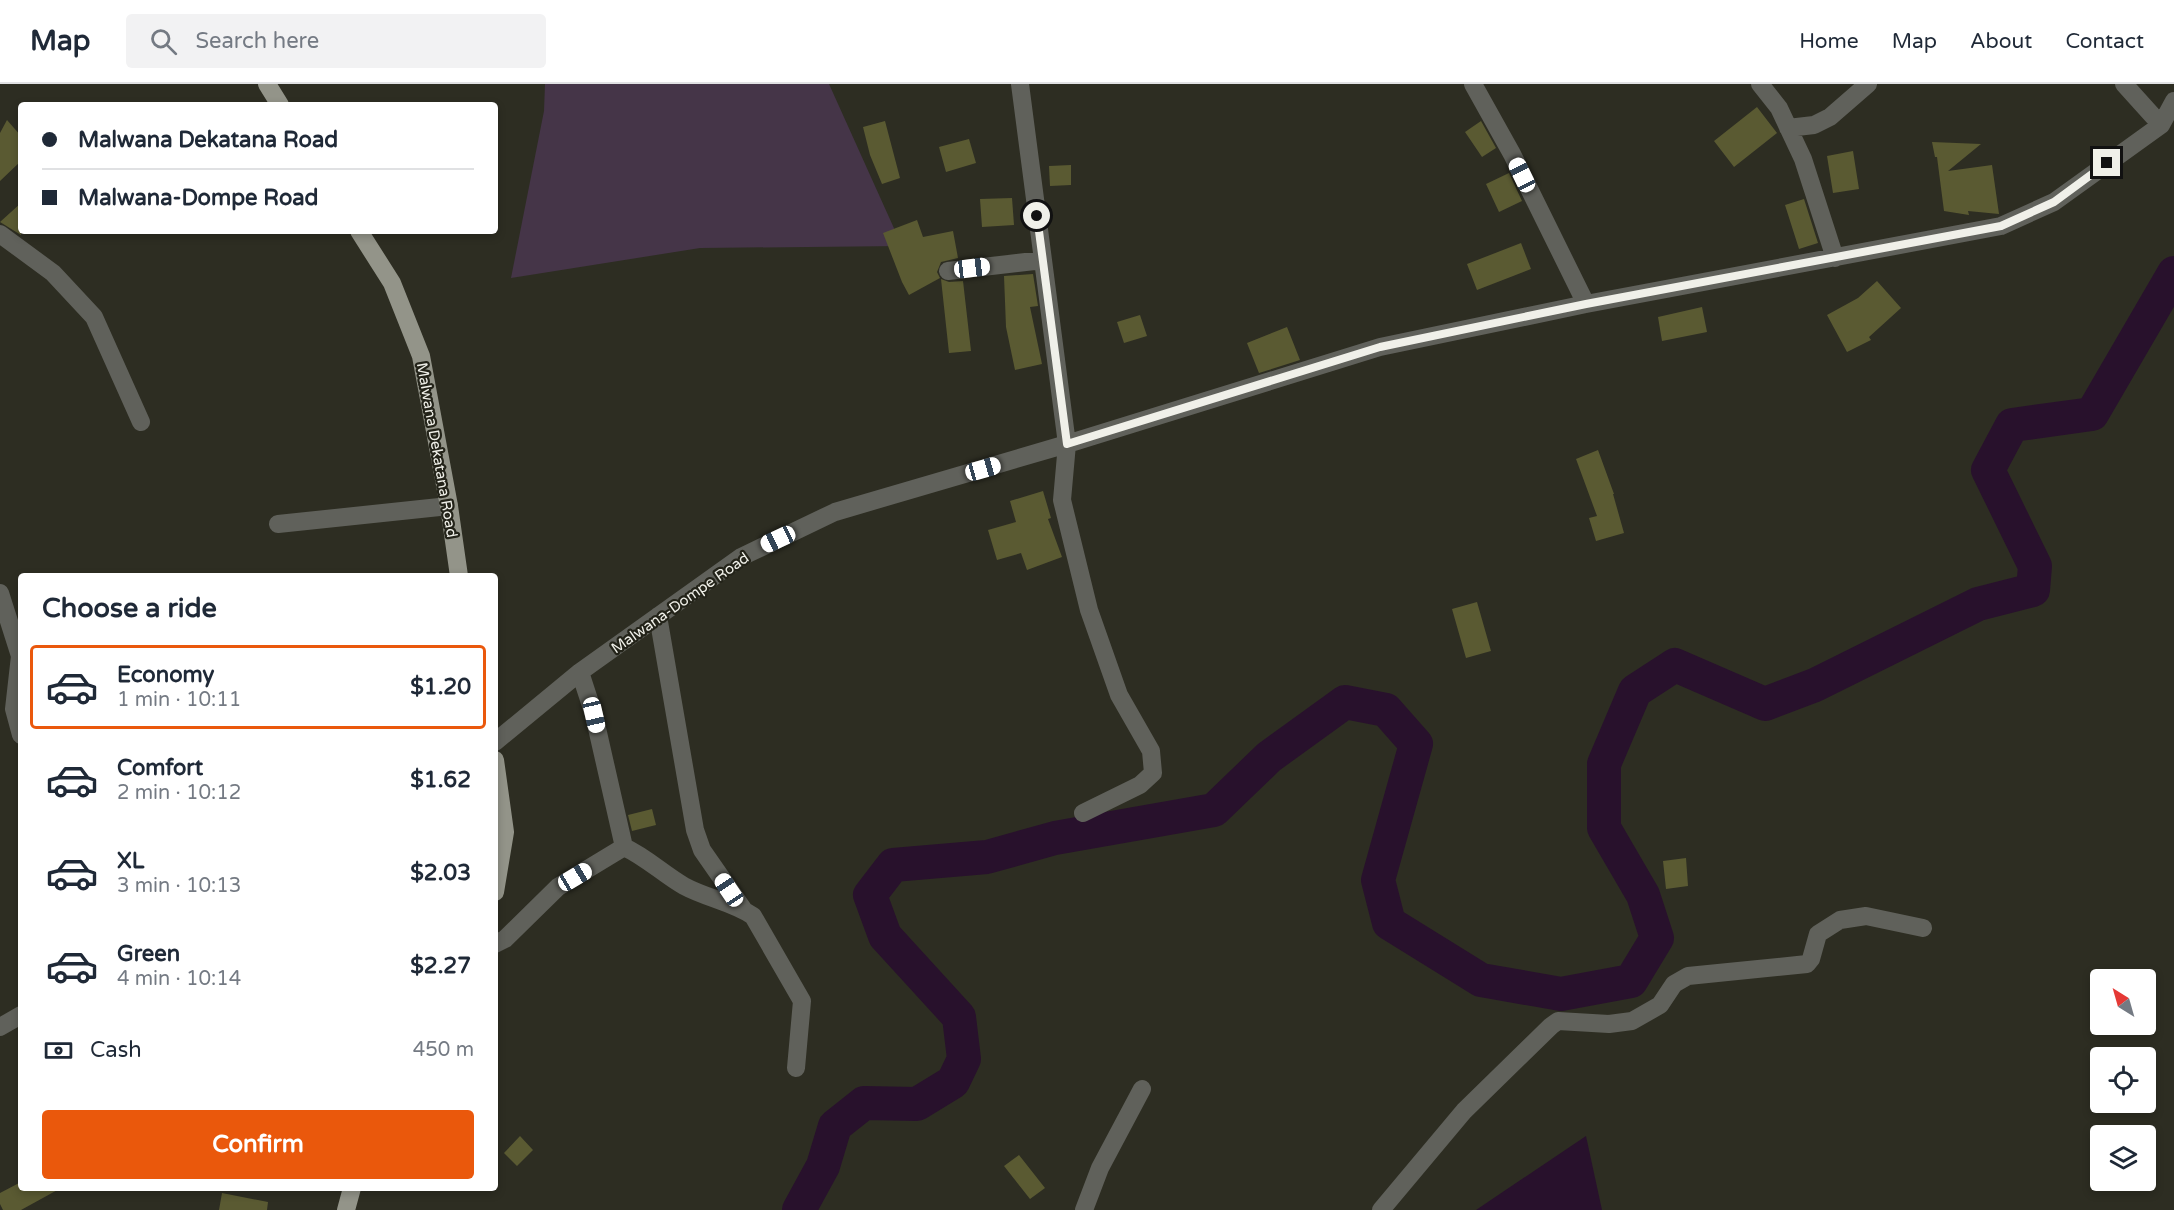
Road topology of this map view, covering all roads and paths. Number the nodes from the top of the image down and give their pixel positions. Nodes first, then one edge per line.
1 (267, 84) edge
2 (1020, 84) edge
3 (1473, 84) edge
4 (1760, 84) edge
5 (1868, 84) edge
6 (2124, 84) edge
7 (2174, 101) edge
8 (278, 102) edge
9 (2161, 125) junction
10 (1788, 128) junction
11 (0, 234) edge
12 (361, 234) edge
13 (1835, 258) junction
14 (1043, 260) junction
15 (948, 271) dead end
16 (1586, 304) junction
17 (141, 422) dead end
18 (1067, 444) junction
19 (449, 506) junction
20 (278, 524) dead end
21 (459, 573) edge
22 (0, 593) edge
23 (658, 616) junction
24 (18, 650) edge
25 (580, 672) junction
26 (18, 674) edge
27 (18, 724) edge
28 (498, 740) edge
29 (498, 782) edge
30 (1083, 813) dead end
31 (624, 847) junction
32 (498, 874) edge
33 (743, 909) junction
34 (1923, 928) dead end
35 (498, 942) edge
36 (18, 1017) edge
37 (0, 1027) edge
38 (796, 1068) dead end
39 (1142, 1089) dead end
40 (351, 1191) edge
41 (346, 1210) edge
42 (1084, 1210) edge
43 (1381, 1210) edge

1 - 8 main road
2 - 14 street
3 - 16 street
4 - 10 street
5 - 10 street
6 - 9 street
7 - 9 street, Malwana-Dompe Road
9 - 13 street, Malwana-Dompe Road
10 - 13 street
11 - 17 street
12 - 19 main road, Malwana Dekatana Road
13 - 16 street, Malwana-Dompe Road
14 - 15 street
14 - 18 street
16 - 18 street, Malwana-Dompe Road
18 - 23 street, Malwana-Dompe Road
18 - 30 street
19 - 20 street
19 - 21 main road, Malwana Dekatana Road
22 - 24 street
23 - 25 street, Malwana-Dompe Road
23 - 33 street
25 - 28 street, Malwana-Dompe Road
25 - 31 street
26 - 27 street
29 - 32 main road
31 - 33 street
31 - 35 street
33 - 38 street
34 - 43 street
36 - 37 street
39 - 42 street
40 - 41 main road

